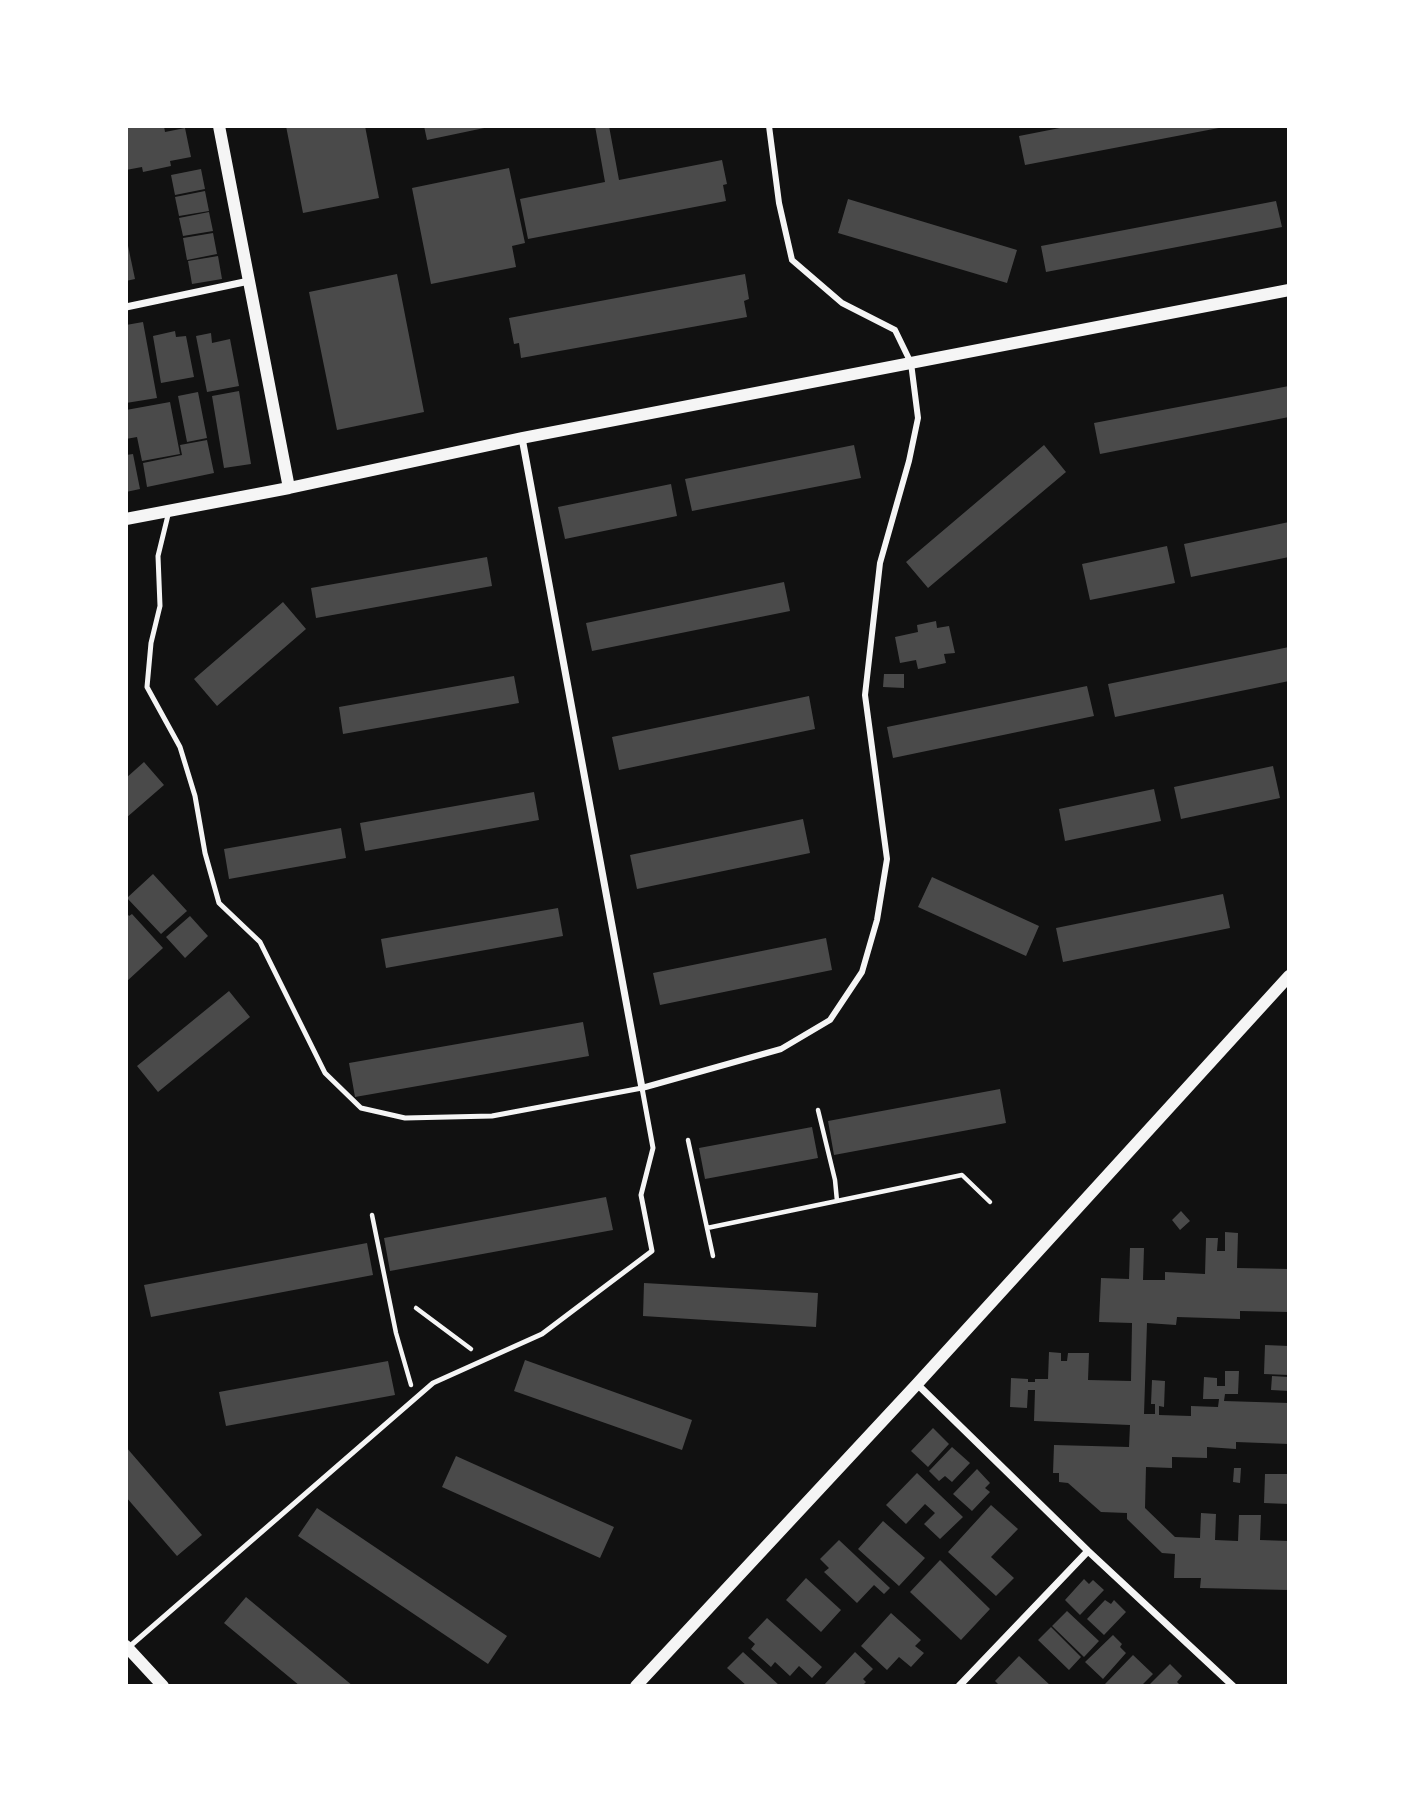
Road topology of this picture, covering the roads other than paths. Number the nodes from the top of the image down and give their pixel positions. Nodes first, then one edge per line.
1 (219, 126) edge
2 (769, 126) edge
3 (249, 281) junction
4 (1289, 290) edge
5 (126, 307) edge
6 (911, 363) junction
7 (522, 438) junction
8 (289, 488) junction
9 (169, 511) junction
10 (126, 519) edge
11 (1289, 976) edge
12 (642, 1088) junction
13 (917, 1384) junction
14 (1088, 1551) junction
15 (127, 1647) edge
16 (163, 1686) edge
17 (636, 1686) edge
18 (959, 1686) edge
19 (1233, 1686) edge

1 - 3 street
2 - 6 street
3 - 5 street
3 - 8 street
4 - 6 street
6 - 7 street
6 - 12 street
7 - 8 street
7 - 12 street
8 - 9 street
9 - 10 street
9 - 12 lane
11 - 13 street
12 - 15 lane
13 - 14 street
13 - 17 street
14 - 18 street
14 - 19 street
15 - 16 street

